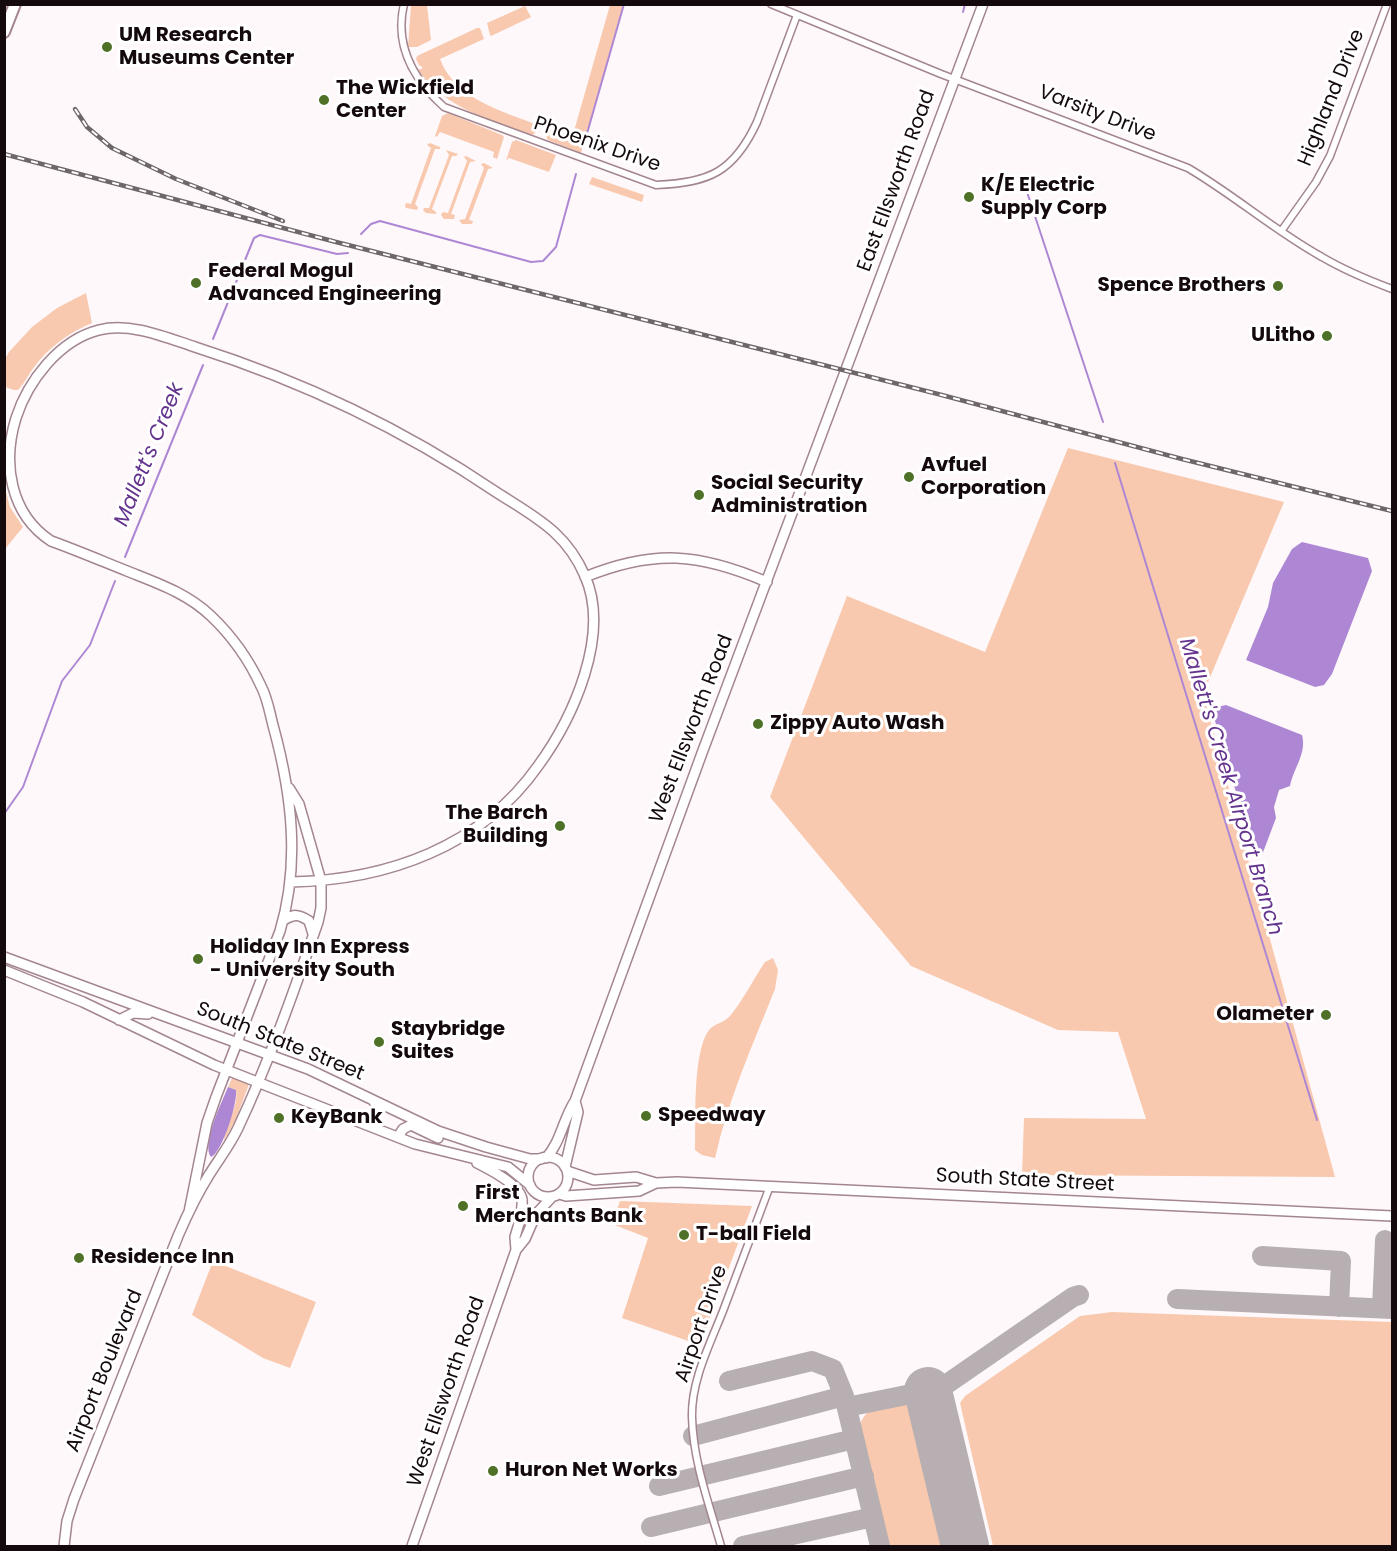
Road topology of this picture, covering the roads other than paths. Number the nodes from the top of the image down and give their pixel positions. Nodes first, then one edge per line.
1 (15, 4) edge
2 (404, 4) edge
3 (771, 4) edge
4 (983, 4) edge
5 (1387, 4) edge
6 (797, 15) junction
7 (4, 32) edge
8 (954, 79) junction
9 (1282, 230) junction
10 (1392, 289) edge
11 (845, 371) joint
12 (585, 577) junction
13 (767, 582) junction
14 (288, 785) junction
15 (321, 881) junction
16 (291, 882) junction
17 (284, 920) junction
18 (313, 938) junction
19 (4, 957) edge
20 (4, 970) edge
21 (119, 1020) junction
22 (202, 1030) junction
23 (237, 1042) junction
24 (268, 1054) junction
25 (227, 1070) junction
26 (257, 1082) junction
27 (373, 1100) junction
28 (575, 1101) junction
29 (356, 1120) junction
30 (207, 1123) junction
31 (452, 1136) junction
32 (398, 1137) junction
33 (480, 1145) junction
34 (434, 1149) junction
35 (455, 1155) junction
36 (543, 1158) junction
37 (219, 1161) junction
38 (566, 1169) junction
39 (656, 1183) junction
40 (770, 1186) junction
41 (531, 1187) junction
42 (556, 1195) junction
43 (189, 1212) junction
44 (1392, 1216) edge
45 (519, 1224) junction
46 (516, 1250) junction
47 (64, 1546) edge
48 (412, 1546) edge
49 (721, 1546) edge

1 - 7 highway
2 - 6 street, Phoenix Drive
3 - 6 street, Varsity Drive
4 - 8 main road, East Ellsworth Road
5 - 9 street, Highland Drive
6 - 8 street, Varsity Drive
8 - 9 street, Varsity Drive
8 - 11 main road, East Ellsworth Road
9 - 10 street, Varsity Drive
11 - 13 main road, West Ellsworth Road
12 - 13 main road
12 - 14 main road
12 - 15 main road
13 - 28 main road, West Ellsworth Road
14 - 15 main road, Airport Boulevard
14 - 16 main road, Airport Boulevard
15 - 16 main road
15 - 18 main road, Airport Boulevard
16 - 17 main road, Airport Boulevard
17 - 18 main road
17 - 23 main road, Airport Boulevard
18 - 24 main road, Airport Boulevard
19 - 22 main road, South State Street
20 - 21 main road
21 - 22 main road
21 - 25 main road
22 - 23 main road, South State Street
23 - 24 main road, South State Street
23 - 25 main road, Airport Boulevard
24 - 26 main road, Airport Boulevard
24 - 27 main road, South State Street
25 - 26 main road
25 - 30 main road, Airport Boulevard
26 - 29 main road
26 - 37 main road, Airport Boulevard
27 - 29 main road
27 - 31 main road, South State Street
28 - 36 main road, West Ellsworth Road
28 - 38 main road, West Ellsworth Road
29 - 32 main road
30 - 37 main road
30 - 43 main road, Airport Boulevard
31 - 32 main road
31 - 33 main road, South State Street
32 - 34 main road
33 - 34 main road
33 - 36 main road, South State Street
34 - 35 main road
35 - 41 main road
35 - 45 main road
36 - 38 main road
36 - 41 main road
37 - 43 main road, Airport Boulevard
38 - 39 main road, South State Street
38 - 42 main road
39 - 40 main road, South State Street
39 - 42 main road, South State Street
40 - 44 main road, South State Street
40 - 49 street, Airport Drive
41 - 42 main road
41 - 45 main road, West Ellsworth Road
42 - 46 main road, West Ellsworth Road
43 - 47 main road, Airport Boulevard
45 - 46 main road, West Ellsworth Road
46 - 48 main road, West Ellsworth Road

